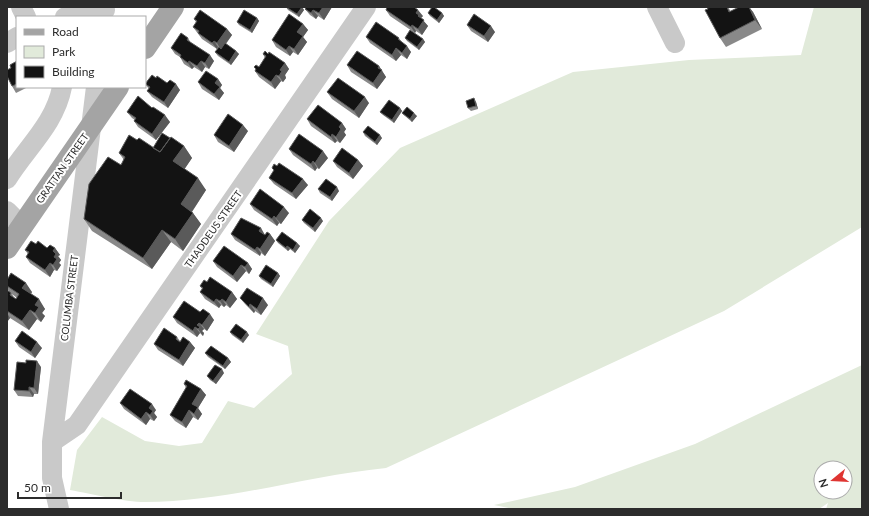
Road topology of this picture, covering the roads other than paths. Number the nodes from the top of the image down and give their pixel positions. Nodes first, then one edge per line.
1 (21, 7) edge
2 (173, 7) edge
3 (366, 7) edge
4 (657, 7) edge
5 (105, 11) edge
6 (26, 16) edge
7 (71, 16) edge
8 (16, 38) edge
9 (7, 43) edge
10 (676, 43) dead end
11 (146, 47) edge
12 (62, 88) edge
13 (96, 88) edge
14 (117, 88) edge
15 (91, 126) junction
16 (7, 179) edge
17 (7, 211) edge
18 (22, 226) junction
19 (7, 248) edge
20 (52, 442) junction
21 (59, 509) edge

1 - 6 street
2 - 11 main road
3 - 20 street, THADDEUS STREET
4 - 10 street
5 - 7 street
8 - 9 street
12 - 16 street
13 - 15 street, COLUMBA STREET
14 - 15 main road, GRATTAN STREET
15 - 18 main road, GRATTAN STREET
15 - 20 street, COLUMBA STREET
17 - 18 street
18 - 19 main road, GRATTAN STREET
20 - 21 street, COLUMBA STREET

